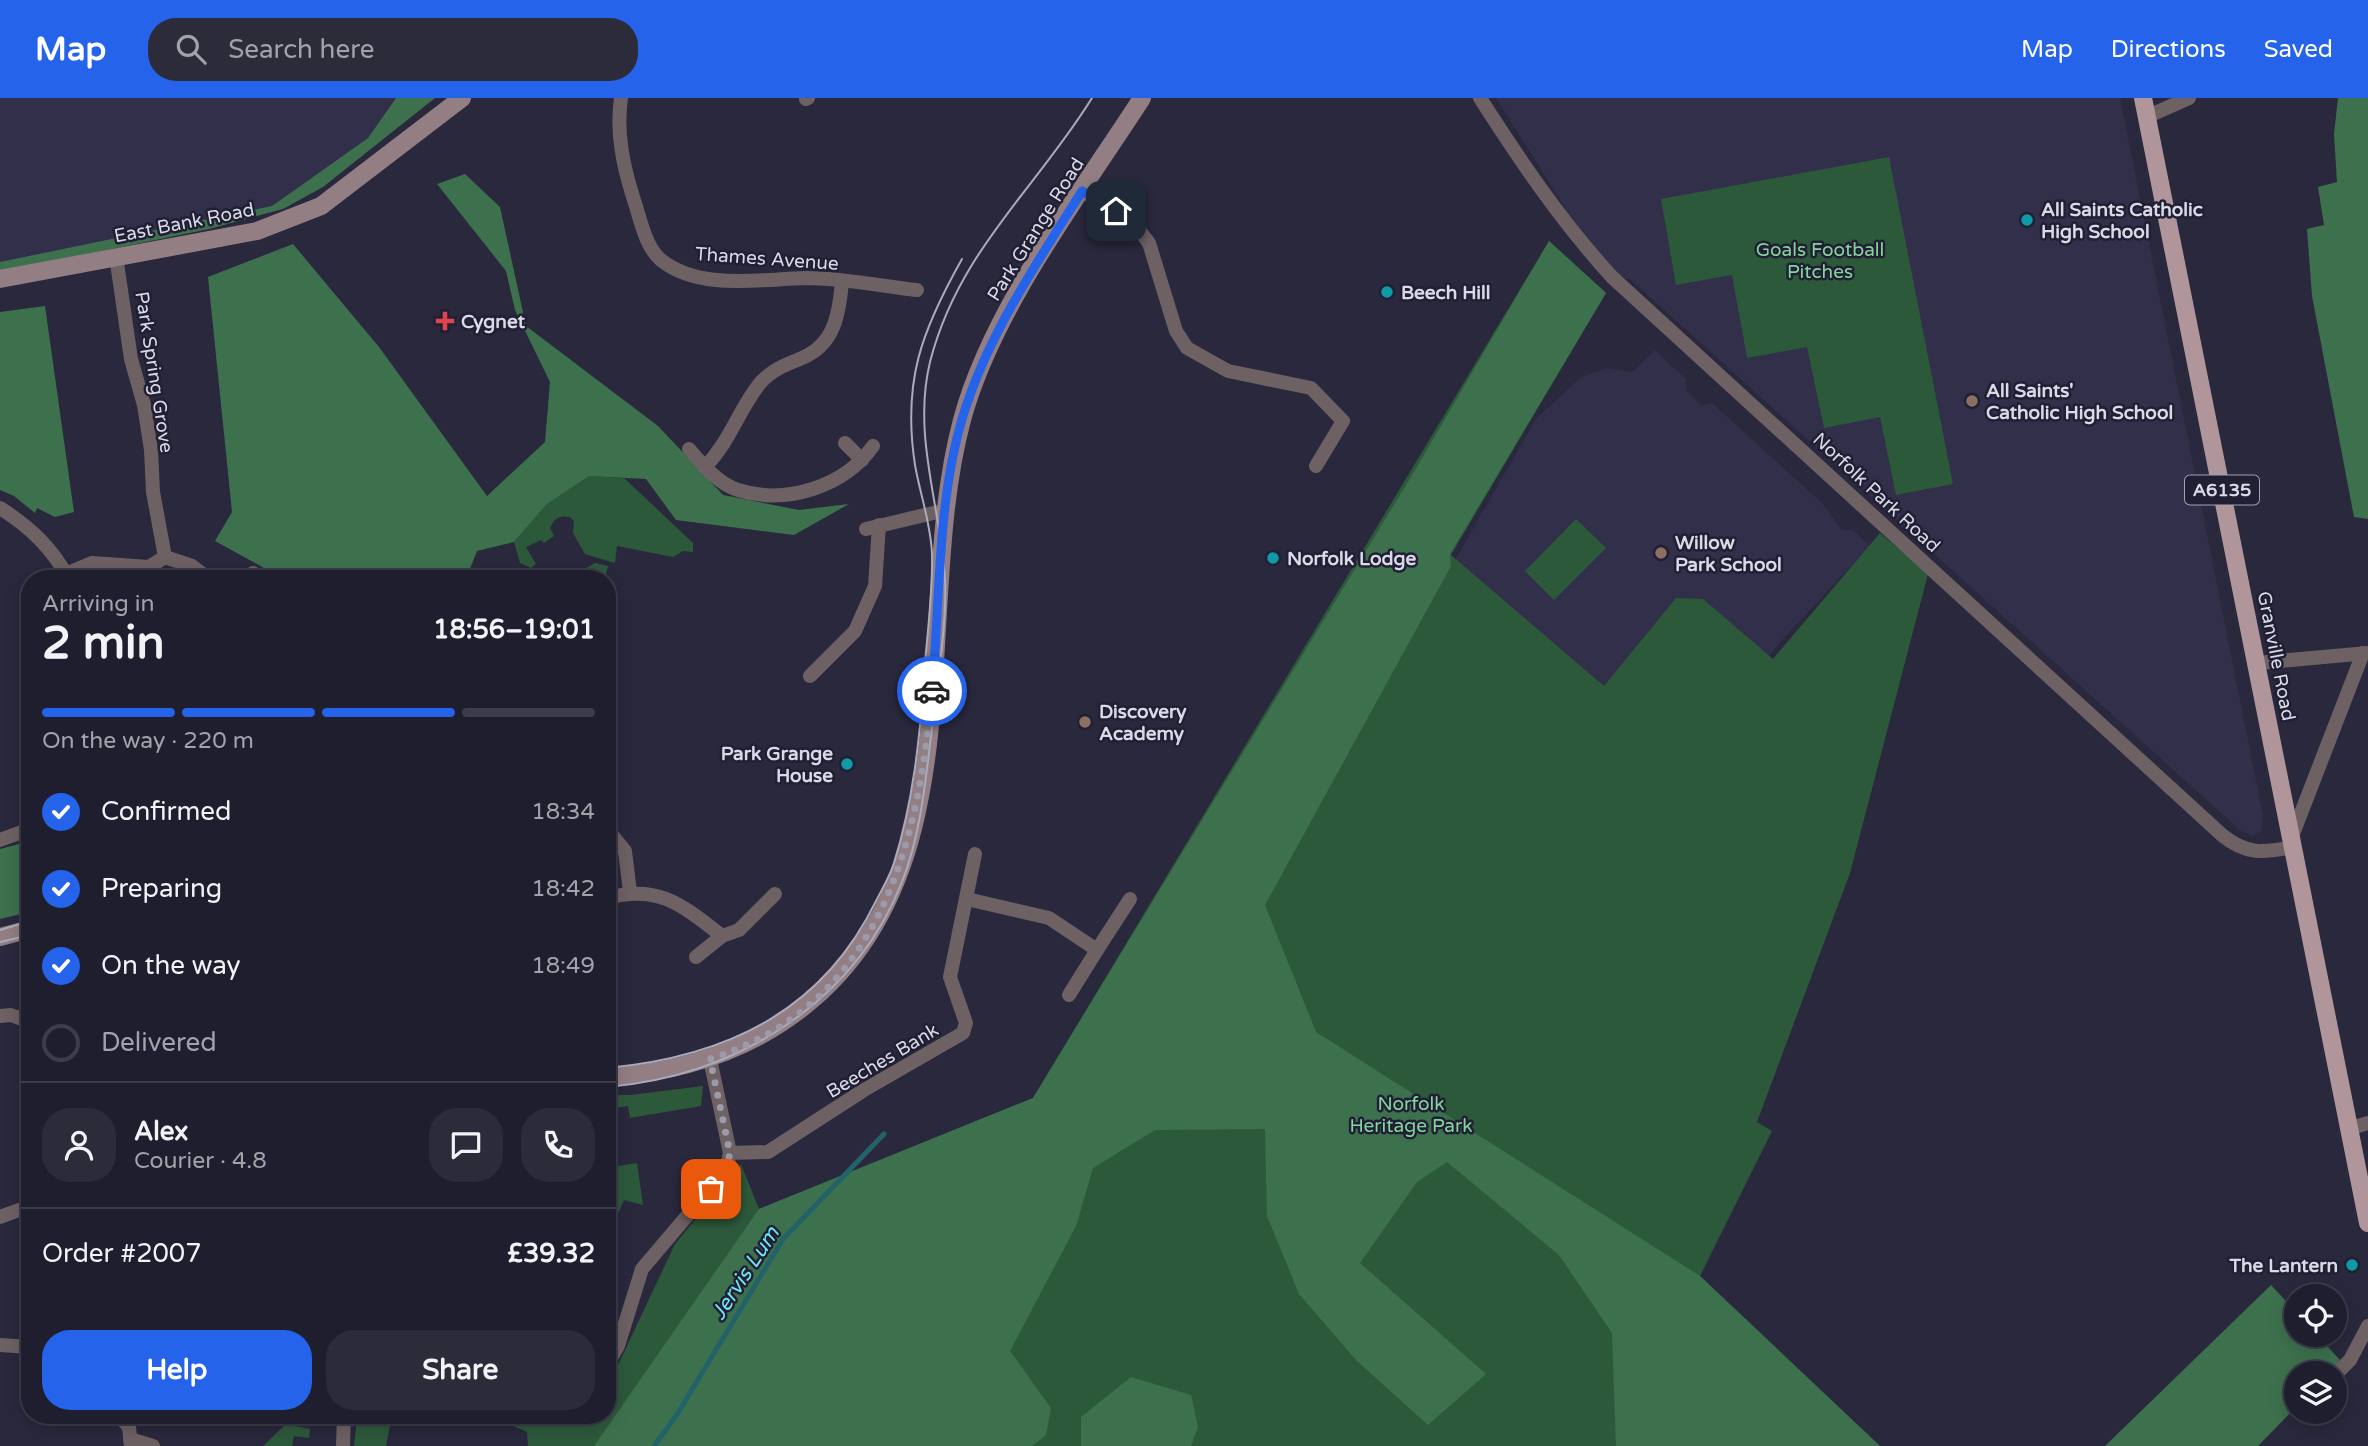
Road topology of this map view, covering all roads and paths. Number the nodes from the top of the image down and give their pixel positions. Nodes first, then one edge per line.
1 (463, 98) edge
2 (621, 98) edge
3 (1142, 98) edge
4 (1480, 98) edge
5 (2143, 98) edge
6 (2189, 98) edge
7 (2146, 117) junction
8 (1082, 191) junction
9 (116, 256) junction
10 (0, 279) edge
11 (842, 282) junction
12 (917, 290) dead end
13 (845, 443) dead end
14 (873, 446) dead end
15 (689, 449) dead end
16 (862, 460) junction
17 (1315, 466) dead end
18 (705, 467) junction
19 (0, 508) edge
20 (946, 510) junction
21 (165, 557) junction
22 (64, 570) edge
23 (79, 570) edge
24 (197, 570) edge
25 (2365, 653) edge
26 (2257, 663) junction
27 (810, 676) dead end
28 (21, 832) edge
29 (0, 840) edge
30 (616, 840) edge
31 (2292, 843) junction
32 (975, 854) dead end
33 (630, 892) junction
34 (775, 894) dead end
35 (616, 896) edge
36 (967, 899) junction
37 (1130, 899) dead end
38 (21, 931) edge
39 (722, 936) junction
40 (0, 937) edge
41 (1097, 950) junction
42 (696, 957) dead end
43 (1069, 995) dead end
44 (0, 1016) edge
45 (21, 1019) edge
46 (710, 1059) junction
47 (616, 1076) edge
48 (2368, 1123) edge
49 (2348, 1129) junction
50 (730, 1153) junction
51 (21, 1209) edge
52 (2367, 1211) edge
53 (0, 1217) edge
54 (2368, 1326) edge
55 (0, 1345) edge
56 (21, 1346) edge
57 (616, 1349) edge
58 (2347, 1363) edge
59 (126, 1424) edge
60 (344, 1424) edge
61 (131, 1443) edge
62 (153, 1446) edge
63 (343, 1446) edge

1 - 9 street, East Bank Road
2 - 11 street, Thames Avenue
3 - 8 street, Park Grange Road
4 - 31 street, Norfolk Park Road
5 - 7 main road, Granville Road / A6135
6 - 7 street
7 - 26 main road, Granville Road / A6135
8 - 17 street
8 - 20 street, Park Grange Road
9 - 10 street, East Bank Road
9 - 21 street, Park Spring Grove
11 - 12 street, Thames Avenue
11 - 18 street
13 - 16 street
14 - 16 street
15 - 18 street
16 - 18 street
19 - 22 street
20 - 27 street
20 - 46 street, Park Grange Road
21 - 23 street
21 - 24 street
25 - 26 street
25 - 31 street
26 - 31 main road, Granville Road / A6135
28 - 29 street
30 - 33 street
31 - 49 main road, Granville Road / A6135
32 - 36 street, Beeches Bank
33 - 35 street
33 - 39 street
34 - 39 street
36 - 41 street
36 - 50 street, Beeches Bank
37 - 41 street
38 - 40 street
39 - 42 street
41 - 43 street
44 - 45 street
46 - 47 street, Park Grange Road
46 - 50 street
48 - 49 street
49 - 52 main road, Granville Road / A6135
50 - 57 street
51 - 53 street
54 - 58 street
55 - 56 street
59 - 61 street
60 - 63 street
61 - 62 street

